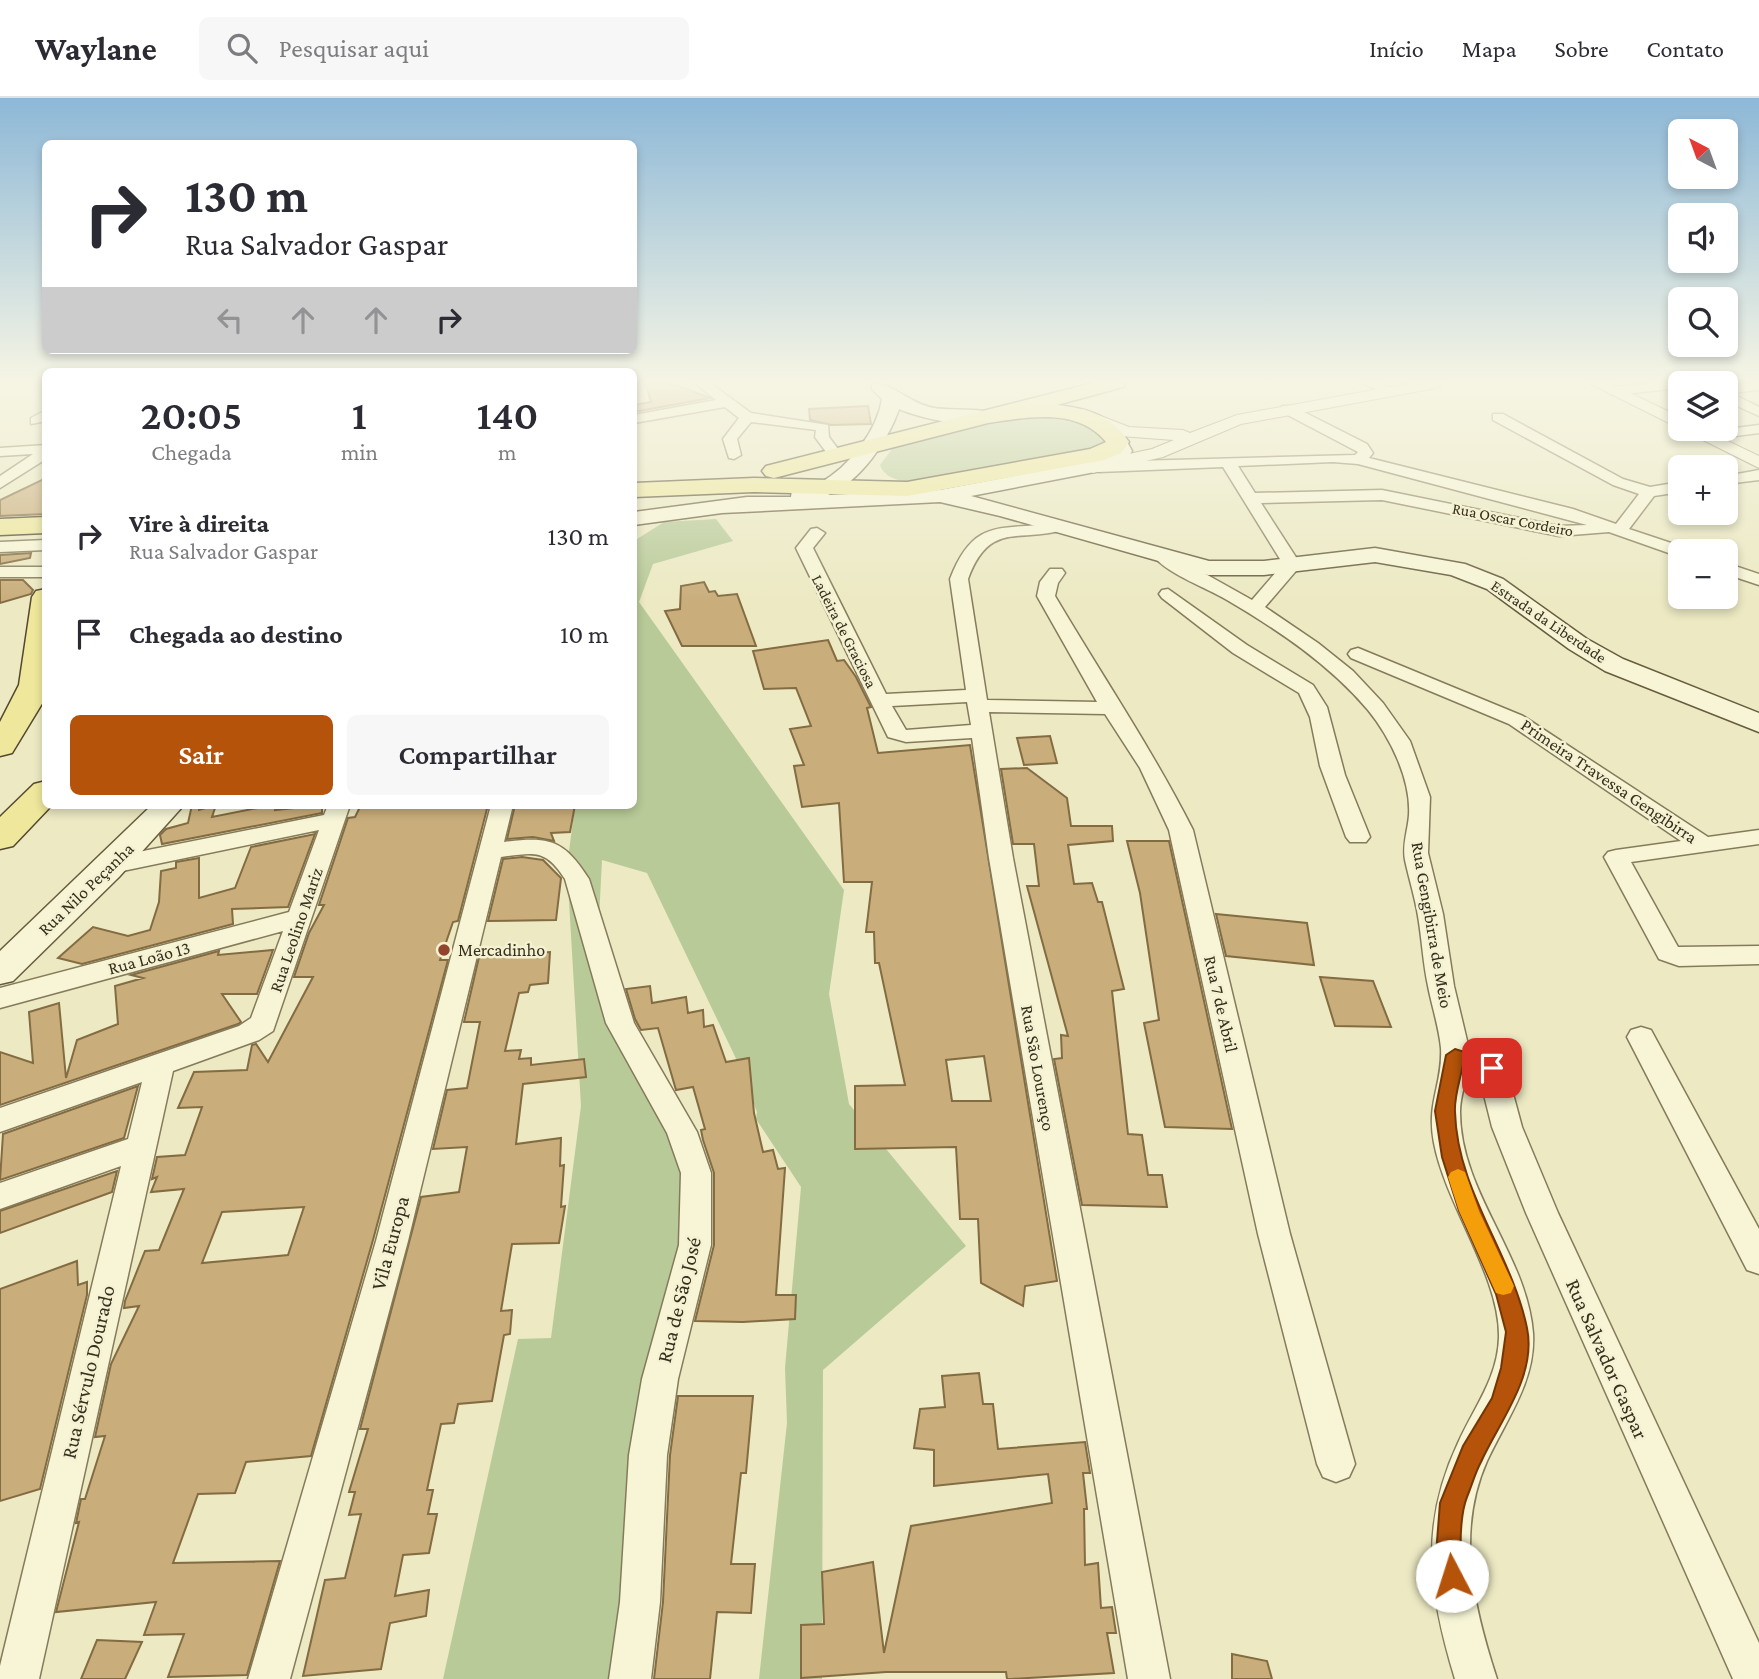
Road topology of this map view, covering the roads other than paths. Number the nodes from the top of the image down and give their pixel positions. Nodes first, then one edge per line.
1 (38, 457) edge
2 (837, 457) edge
3 (862, 457) edge
4 (869, 457) edge
5 (1086, 457) edge
6 (1119, 457) edge
7 (1127, 457) edge
8 (1194, 457) edge
9 (1362, 457) edge
10 (1569, 457) edge
11 (1358, 460) junction
12 (1227, 461) junction
13 (1198, 462) junction
14 (1093, 467) junction
15 (1759, 475) edge
16 (1738, 478) edge
17 (0, 483) edge
18 (907, 489) junction
19 (1668, 489) edge
20 (637, 490) edge
21 (637, 490) edge
22 (1014, 491) junction
23 (1649, 492) junction
24 (837, 494) junction
25 (940, 496) junction
26 (1251, 498) junction
27 (982, 505) junction
28 (637, 519) edge
29 (1051, 523) junction
30 (42, 524) edge
31 (0, 527) edge
32 (1614, 529) junction
33 (817, 533) dead end
34 (42, 545) edge
35 (0, 547) edge
36 (1668, 548) edge
37 (1164, 558) junction
38 (1293, 565) junction
39 (0, 572) edge
40 (42, 572) edge
41 (1738, 572) edge
42 (1056, 573) dead end
43 (1759, 580) edge
44 (1168, 594) dead end
45 (1256, 607) junction
46 (42, 629) edge
47 (1358, 654) dead end
48 (879, 700) junction
49 (1111, 708) junction
50 (34, 710) edge
51 (978, 711) junction
52 (1759, 724) edge
53 (0, 746) edge
54 (165, 809) edge
55 (501, 809) edge
56 (336, 813) edge
57 (1358, 837) dead end
58 (1759, 837) edge
59 (1704, 845) junction
60 (491, 851) junction
61 (113, 865) junction
62 (299, 918) junction
63 (1759, 956) edge
64 (0, 972) edge
65 (0, 998) edge
66 (1641, 1037) dead end
67 (1455, 1055) junction
68 (160, 1065) junction
69 (0, 1120) edge
70 (139, 1147) junction
71 (0, 1196) edge
72 (1759, 1260) edge
73 (1336, 1464) dead end
74 (18, 1679) edge
75 (269, 1679) edge
76 (630, 1679) edge
77 (1149, 1679) edge
78 (1476, 1679) edge
79 (1754, 1679) edge

1 - 17 street
2 - 20 main road
3 - 24 main road
4 - 18 main road
5 - 18 main road
6 - 14 main road
7 - 14 street
8 - 13 street
9 - 11 street
10 - 23 street
11 - 12 street
11 - 32 street
12 - 13 street
12 - 26 street
13 - 14 street
14 - 22 main road
15 - 16 street
18 - 24 main road
18 - 25 main road
19 - 23 street
21 - 24 main road
22 - 25 main road
22 - 27 main road
22 - 29 main road, Rua Gengibirra de Meio
23 - 32 street
24 - 25 main road
24 - 28 main road
25 - 27 main road, Rua Gengibirra de Meio
26 - 32 street, Rua Oscar Cordeiro
26 - 38 street
27 - 29 main road, Rua Gengibirra de Meio
29 - 37 main road, Rua Gengibirra de Meio
29 - 51 street, Rua São Lourenço
30 - 31 main road
32 - 36 street
33 - 48 street, Ladeira de Graciosa
34 - 35 street
37 - 38 main road, Estrada da Liberdade
37 - 45 street, Rua Gengibirra de Meio
38 - 45 street
38 - 52 main road, Estrada da Liberdade
39 - 40 street
41 - 43 street
42 - 49 street, Rua 7 de Abril
44 - 57 street
45 - 67 street, Rua Gengibirra de Meio
46 - 50 main road
47 - 59 street, Primeira Travessa Gengibirra
48 - 51 street
48 - 51 street, Ladeira de Graciosa
49 - 51 street
49 - 73 street, Rua 7 de Abril
50 - 53 main road
51 - 77 street, Rua São Lourenço
54 - 61 main road, Rua Nilo Peçanha
55 - 60 street, Vila Europa
56 - 61 street
56 - 62 street, Rua Leolino Mariz
58 - 59 street
59 - 63 street
60 - 75 street, Vila Europa
60 - 76 street, Rua de São José
61 - 64 main road, Rua Nilo Peçanha
62 - 65 street, Rua Loão 13
62 - 68 street, Rua Leolino Mariz
66 - 72 street
67 - 78 street, Rua Gengibirra de Meio
67 - 79 street, Rua Salvador Gaspar
68 - 69 street
68 - 70 street, Rua Sérvulo Dourado
70 - 71 street
70 - 74 street, Rua Sérvulo Dourado

